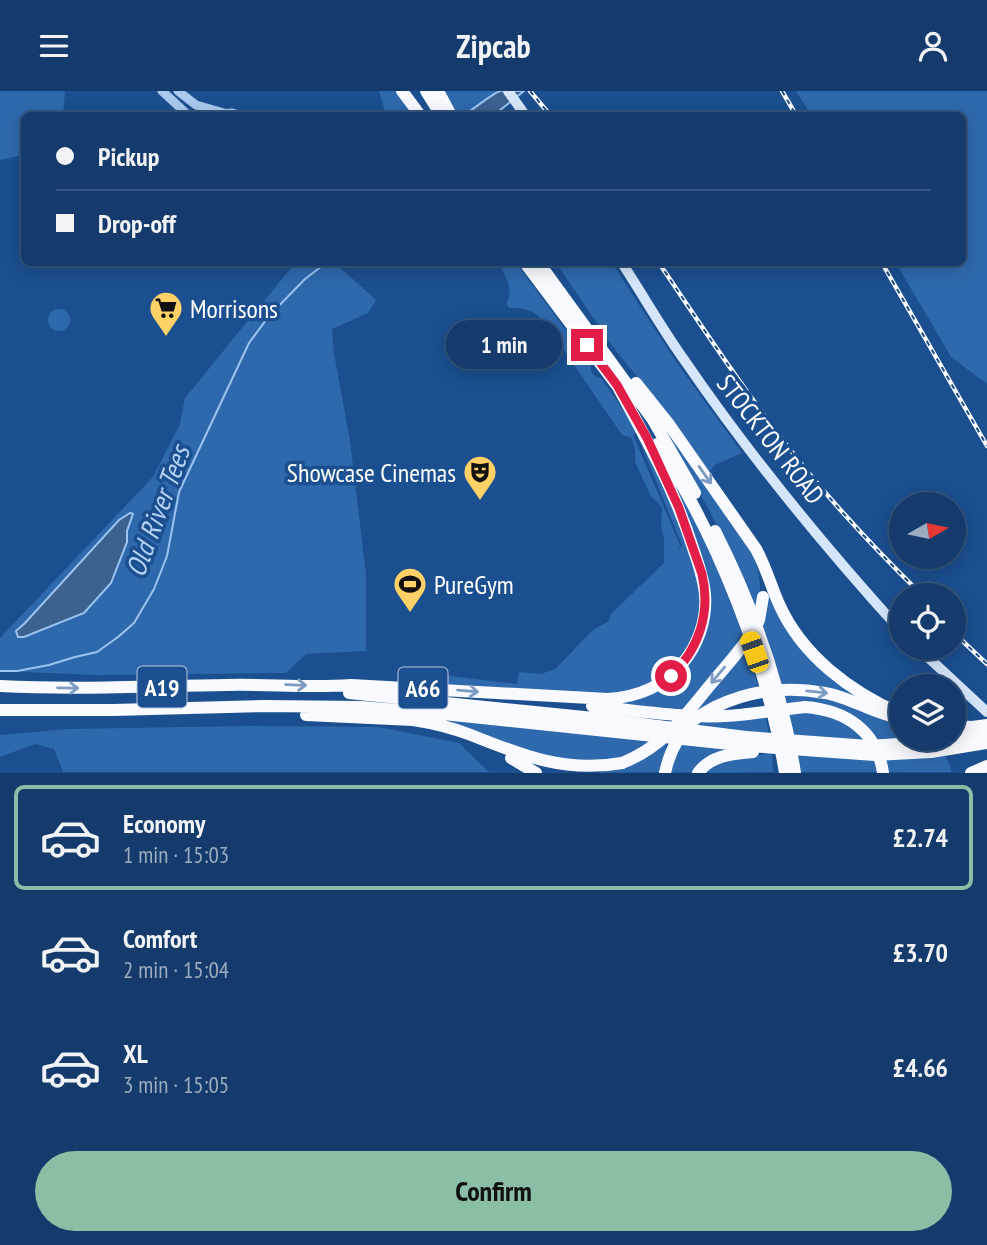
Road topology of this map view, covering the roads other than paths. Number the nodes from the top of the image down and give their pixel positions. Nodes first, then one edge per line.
1 (162, 91) edge
2 (178, 91) edge
3 (402, 91) edge
4 (416, 91) edge
5 (426, 91) edge
6 (439, 91) edge
7 (508, 91) edge
8 (185, 112) edge
9 (215, 112) edge
10 (417, 112) edge
11 (428, 112) edge
12 (439, 112) edge
13 (450, 112) edge
14 (523, 112) edge
15 (527, 266) edge
16 (541, 266) edge
17 (624, 266) edge
18 (584, 326) junction
19 (617, 385) junction
20 (769, 594) junction
21 (889, 618) edge
22 (931, 660) edge
23 (0, 686) edge
24 (325, 687) junction
25 (495, 694) junction
26 (309, 707) junction
27 (215, 708) junction
28 (889, 708) edge
29 (0, 710) edge
30 (889, 712) edge
31 (987, 712) edge
32 (381, 718) junction
33 (987, 725) edge
34 (966, 727) edge
35 (776, 730) junction
36 (987, 734) edge
37 (481, 740) junction
38 (987, 743) edge
39 (749, 745) junction
40 (987, 766) edge
41 (536, 772) edge
42 (665, 772) edge
43 (698, 772) edge
44 (778, 772) edge
45 (785, 772) edge
46 (795, 772) edge
47 (883, 772) edge
48 (971, 772) edge

1 - 8 street
2 - 9 street
3 - 10 highway
4 - 11 highway
5 - 12 highway
6 - 13 highway
7 - 14 main road
15 - 19 highway, A66
16 - 18 highway
17 - 21 main road, STOCKTON ROAD
18 -> 20 highway, A19
18 - 46 highway
19 - 25 highway, A66
19 - 35 highway, A66
20 - 28 highway, A19
20 -> 37 highway, A19, bridge
22 - 31 main road
23 -> 24 highway, A19
24 -> 25 highway, A66
24 - 39 highway, A19
25 - 47 highway, A66, bridge
26 - 27 highway, A19
26 - 32 highway, A19
26 - 39 highway, A19
27 - 29 highway, A19
27 - 32 highway, A19
42 -> 30 highway, A19, bridge
32 - 37 highway, A19
33 - 34 highway
35 - 44 highway, A66
35 - 45 highway, A66
36 - 39 highway, A19, bridge
37 - 41 highway, A19
38 - 39 highway, bridge
39 - 43 highway
40 - 48 highway

